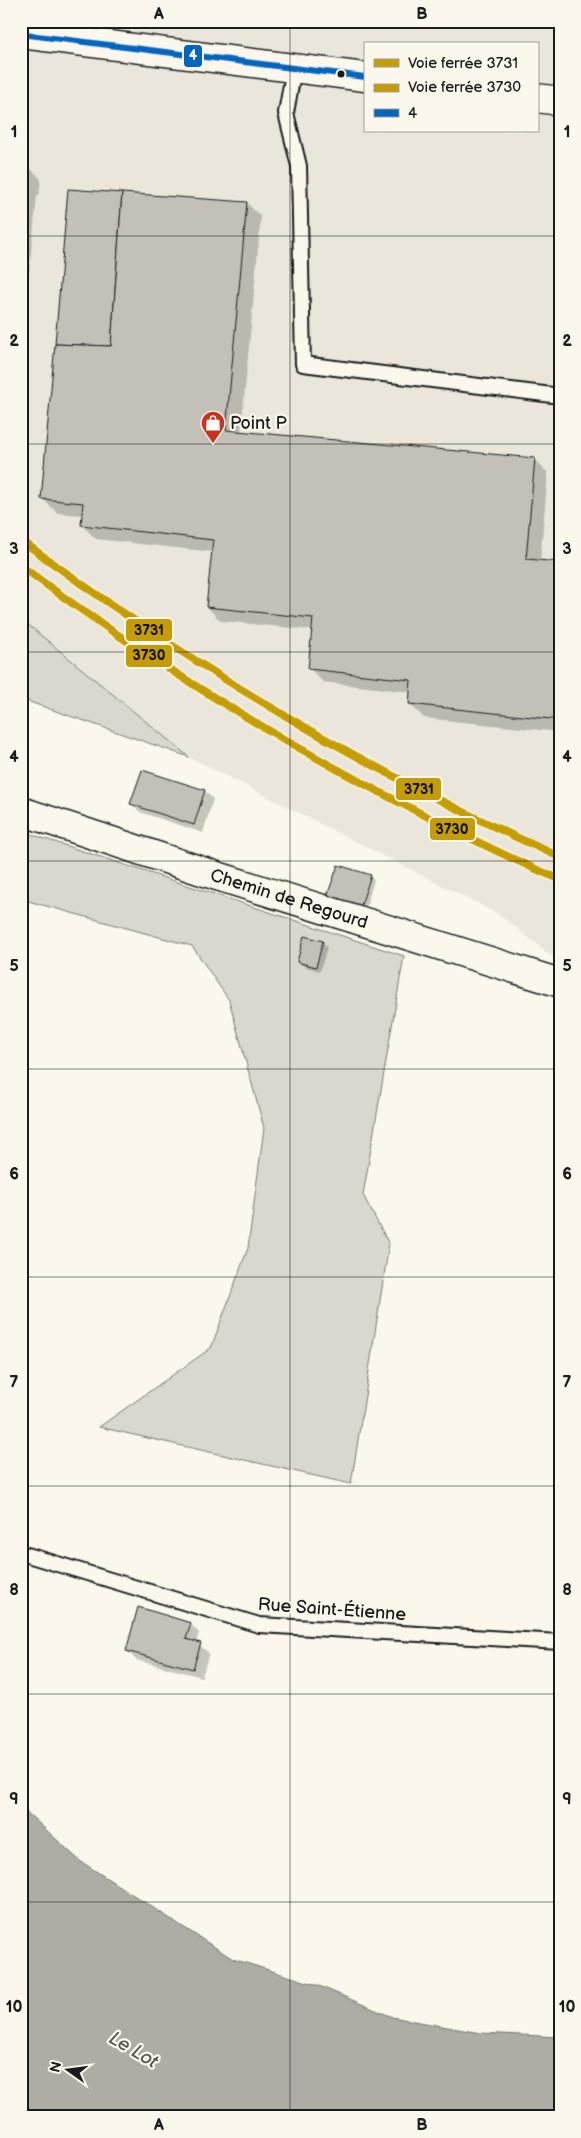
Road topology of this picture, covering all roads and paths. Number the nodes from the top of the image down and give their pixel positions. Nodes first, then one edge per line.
1 (21, 34) edge
2 (294, 68) junction
3 (364, 77) edge
4 (538, 98) edge
5 (560, 101) edge
6 (560, 396) edge
7 (21, 812) edge
8 (560, 983) edge
9 (21, 1553) edge
10 (560, 1642) edge

1 - 2 street
2 - 3 street
2 - 6 lane
4 - 5 street
7 - 8 street, Chemin de Regourd
9 - 10 lane, Rue Saint-Étienne

